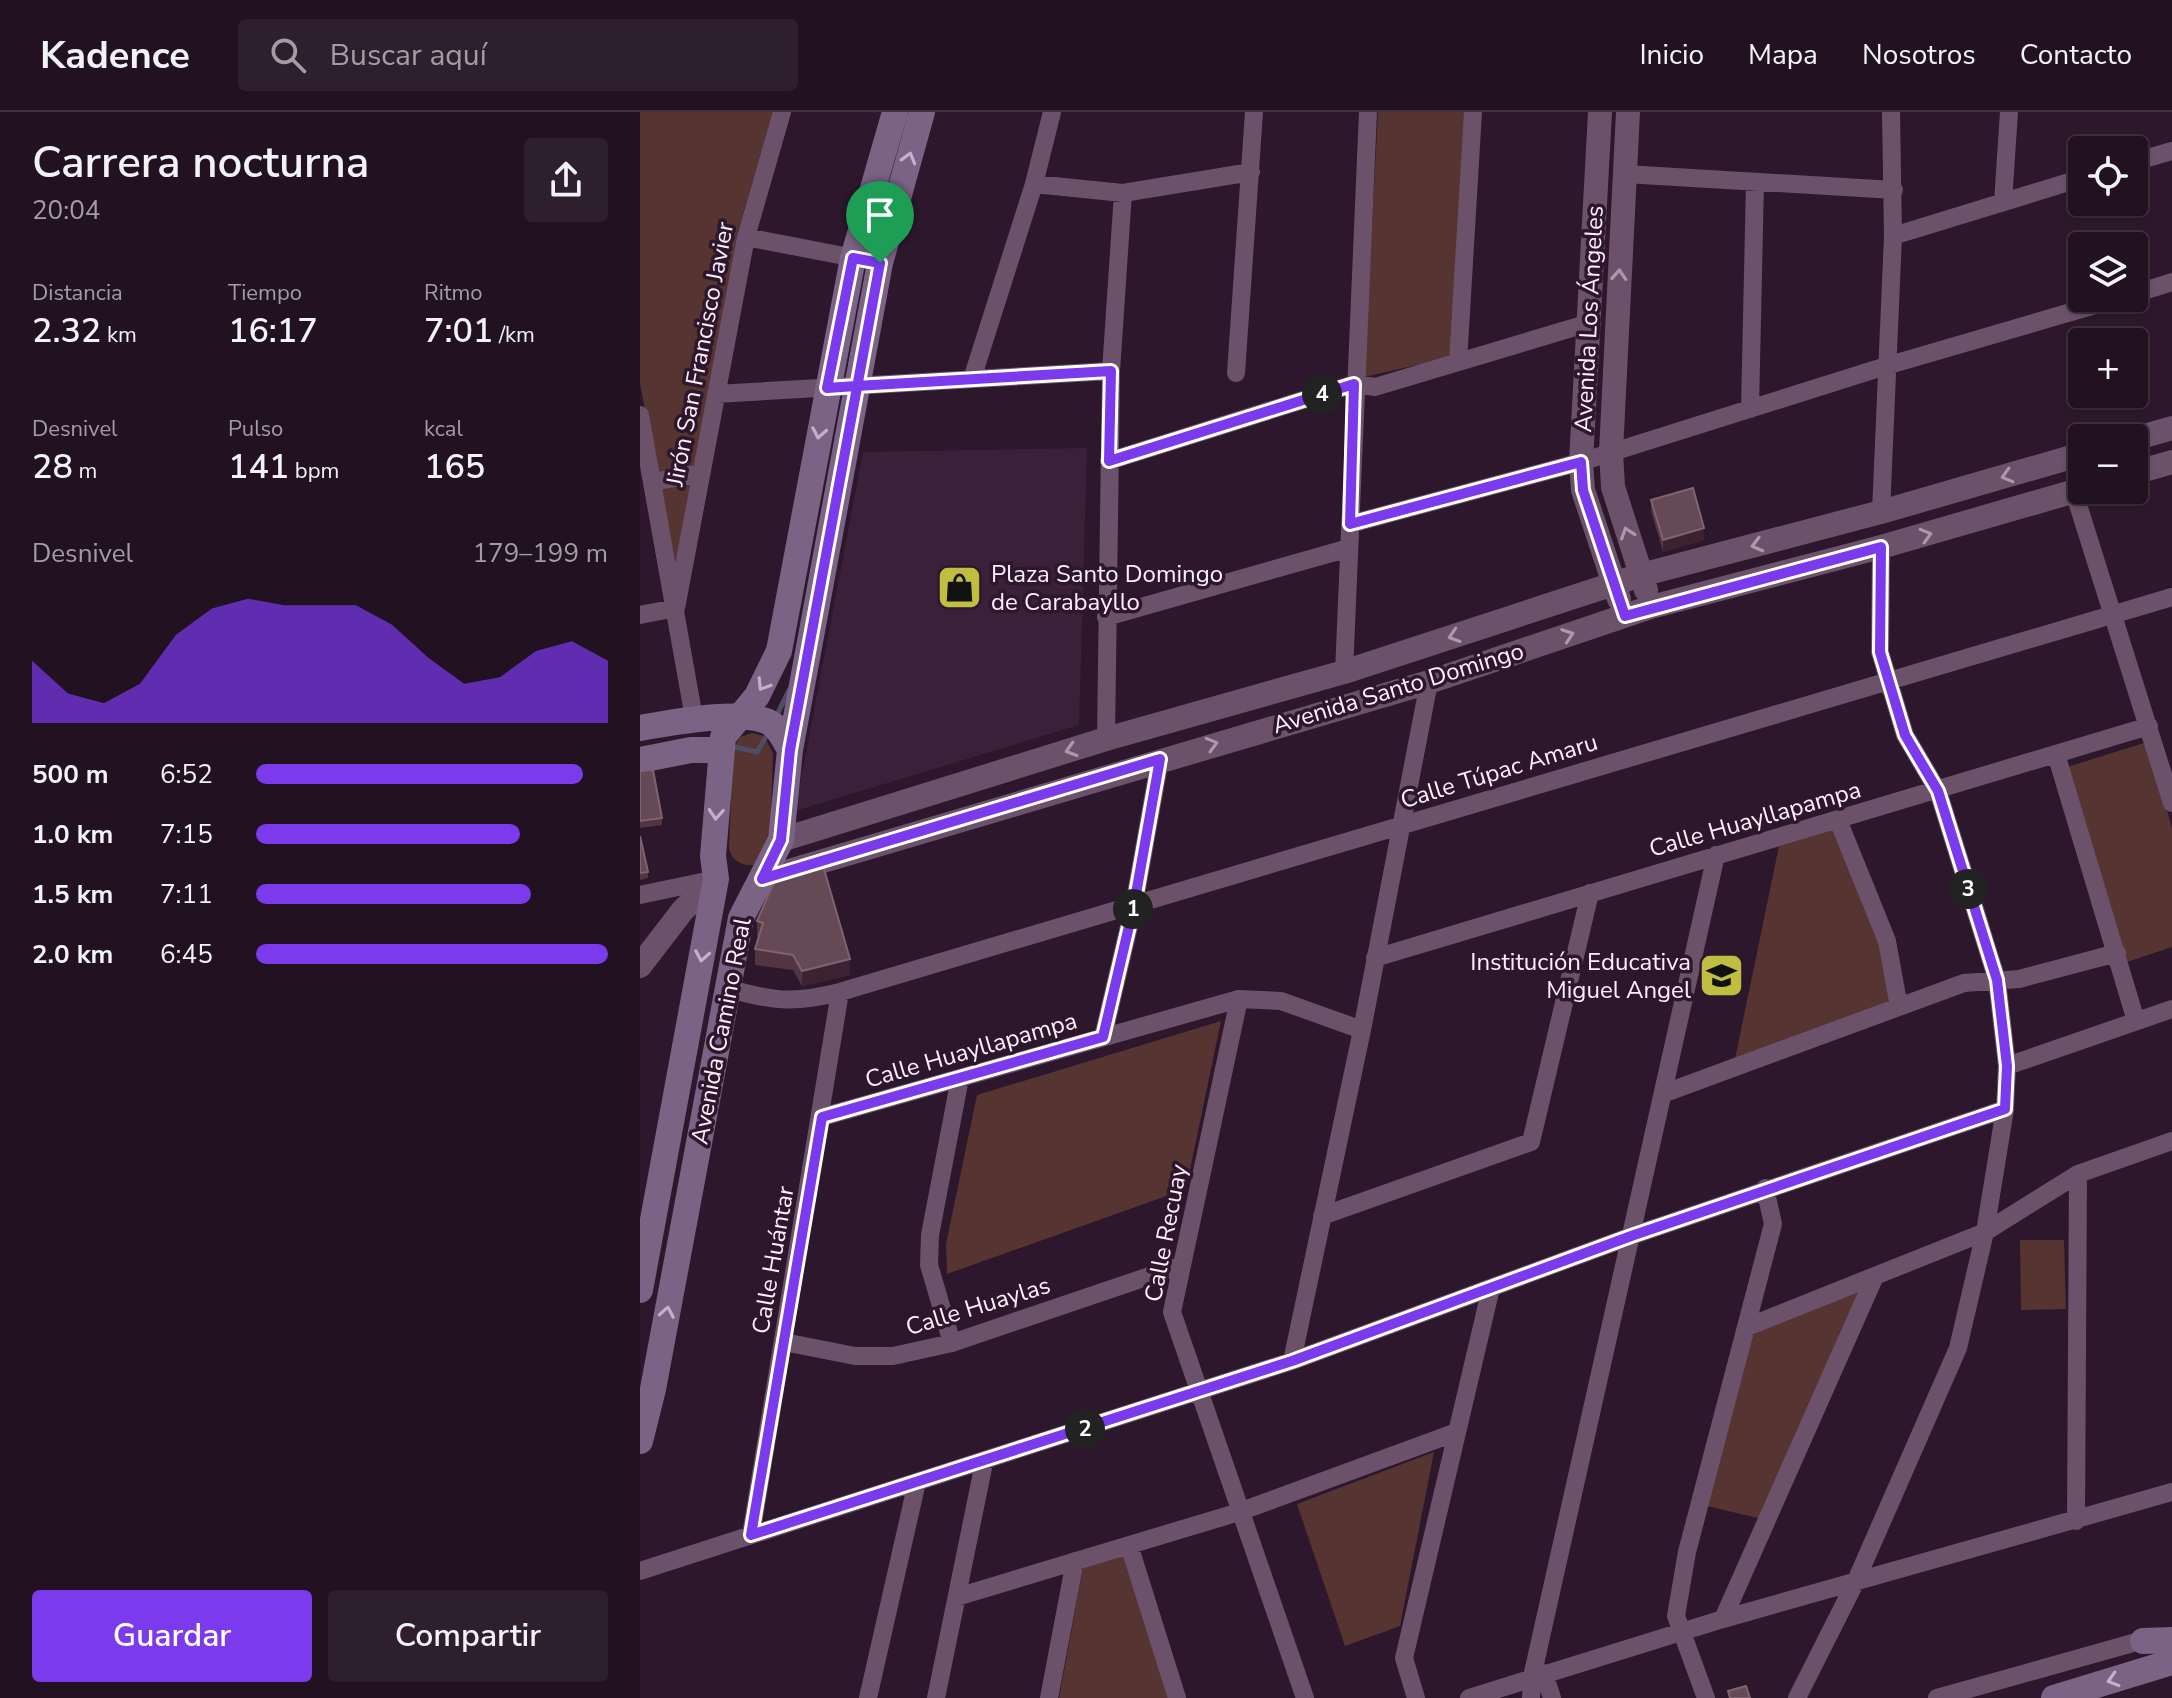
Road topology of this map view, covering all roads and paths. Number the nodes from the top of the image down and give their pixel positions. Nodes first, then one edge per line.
1 (782, 112) edge
2 (895, 112) edge
3 (922, 112) edge
4 (1052, 112) edge
5 (1254, 112) edge
6 (1368, 112) edge
7 (1473, 112) edge
8 (1600, 112) edge
9 (1628, 112) edge
10 (1891, 112) edge
11 (2009, 112) edge
12 (2172, 151) edge
13 (2148, 158) edge
14 (1251, 172) junction
15 (1625, 174) junction
16 (1755, 182) junction
17 (2068, 182) edge
18 (1034, 184) junction
19 (1894, 190) junction
20 (1123, 193) junction
21 (2003, 202) junction
22 (1893, 236) junction
23 (746, 237) junction
24 (853, 258) junction
25 (880, 263) junction
26 (2172, 282) edge
27 (2148, 290) edge
28 (2071, 312) edge
29 (1589, 323) junction
30 (1458, 362) junction
31 (1886, 366) junction
32 (1111, 371) junction
33 (1236, 373) dead end
34 (972, 379) junction
35 (1354, 384) junction
36 (856, 386) junction
37 (827, 388) junction
38 (716, 394) junction
39 (1750, 409) junction
40 (640, 415) edge
41 (2172, 428) edge
42 (2148, 435) edge
43 (1611, 452) junction
44 (2068, 458) edge
45 (1109, 461) junction
46 (1581, 462) junction
47 (2172, 462) edge
48 (2148, 469) edge
49 (701, 473) junction
50 (653, 482) junction
51 (2068, 493) edge
52 (2082, 504) edge
53 (1881, 512) junction
54 (1350, 524) junction
55 (1881, 547) junction
56 (1349, 548) junction
57 (1641, 575) junction
58 (1613, 584) junction
59 (2172, 597) edge
60 (1651, 607) junction
61 (676, 608) junction
62 (2113, 614) junction
63 (640, 615) edge
64 (1625, 616) junction
65 (1106, 617) junction
66 (1344, 672) junction
67 (1887, 681) junction
68 (1429, 682) junction
69 (694, 718) junction
70 (735, 718) junction
71 (2149, 726) junction
72 (640, 728) edge
73 (1106, 739) junction
74 (721, 750) junction
75 (790, 750) junction
76 (2056, 754) junction
77 (1160, 759) junction
78 (640, 760) edge
79 (1938, 791) junction
80 (2172, 803) edge
81 (1838, 820) junction
82 (1402, 825) junction
83 (781, 840) junction
84 (1716, 855) junction
85 (716, 879) junction
86 (762, 879) junction
87 (1590, 893) junction
88 (640, 895) edge
89 (1134, 905) junction
90 (2117, 953) junction
91 (1375, 958) junction
92 (640, 966) edge
93 (1997, 980) junction
94 (726, 988) junction
95 (840, 992) junction
96 (1239, 999) junction
97 (1899, 1007) junction
98 (2172, 1009) edge
99 (2136, 1021) junction
100 (1362, 1030) junction
101 (1103, 1037) junction
102 (2007, 1066) junction
103 (960, 1078) junction
104 (1665, 1093) junction
105 (2005, 1109) junction
106 (822, 1117) junction
107 (2172, 1141) edge
108 (2078, 1174) junction
109 (1765, 1188) junction
110 (648, 1199) edge
111 (1322, 1216) junction
112 (1985, 1232) junction
113 (1634, 1235) junction
114 (1182, 1265) junction
115 (1875, 1276) junction
116 (1491, 1288) junction
117 (640, 1290) edge
118 (1747, 1327) junction
119 (784, 1342) junction
120 (952, 1343) junction
121 (1292, 1361) junction
122 (1197, 1392) junction
123 (1454, 1433) junction
124 (640, 1441) edge
125 (984, 1463) junction
126 (917, 1482) junction
127 (2172, 1492) edge
128 (1239, 1512) junction
129 (2076, 1521) junction
130 (751, 1535) junction
131 (1129, 1545) junction
132 (1075, 1561) junction
133 (640, 1571) edge
134 (1855, 1583) junction
135 (957, 1597) junction
136 (1723, 1619) junction
137 (2172, 1631) edge
138 (1682, 1632) junction
139 (2172, 1640) edge
140 (2143, 1641) junction
141 (2172, 1662) edge
142 (1538, 1675) junction
143 (868, 1698) edge
144 (936, 1698) edge
145 (1049, 1698) edge
146 (1177, 1698) edge
147 (1305, 1698) edge
148 (1416, 1698) edge
149 (1469, 1698) edge
150 (1531, 1698) edge
151 (1552, 1698) edge
152 (1706, 1698) edge
153 (1797, 1698) edge
154 (1937, 1698) edge
155 (2054, 1698) edge

1 - 23 street, Jirón San Francisco Javier
2 - 24 main road, Avenida Camino Real
25 -> 3 main road, Avenida Camino Real
4 - 18 street
5 - 14 street
6 - 35 street
7 - 30 street
8 - 29 street, Avenida Los Ángeles
9 - 15 street, Avenida Los Ángeles
10 - 19 street
11 - 21 street
12 - 13 street
14 - 20 street
14 - 33 street
15 - 16 street
43 -> 15 street, Avenida Los Ángeles
16 - 19 street
16 - 39 street
17 - 21 street
18 - 20 street
18 - 34 street
19 - 22 street
20 - 32 street
21 - 22 street
22 - 31 street
23 - 24 street
23 - 38 street, Jirón San Francisco Javier
24 - 25 street
24 - 37 main road, Avenida Camino Real
25 - 36 main road, Avenida Camino Real
26 - 27 street
28 - 31 street
29 - 30 street
29 - 46 street, Avenida Los Ángeles
30 - 35 street
31 - 39 street
31 - 53 street
32 - 34 street
32 - 45 street
34 - 36 street
35 - 45 street
35 - 54 street
36 - 37 street
36 - 75 main road, Avenida Camino Real
37 - 38 street
37 -> 70 main road, Avenida Camino Real
38 - 49 street, Jirón San Francisco Javier
39 - 43 street
40 - 50 street
41 - 42 street
43 - 46 street
57 -> 43 street, Avenida Los Ángeles
44 -> 53 street, Avenida Santo Domingo
45 - 65 street
46 - 54 street
46 - 58 street, Avenida Los Ángeles
47 - 48 street
49 - 50 street
49 - 61 street, Jirón San Francisco Javier
50 - 61 street
55 -> 51 street, Avenida Santo Domingo
52 - 62 street
53 -> 57 street, Avenida Santo Domingo
54 - 56 street
55 - 60 street, Avenida Santo Domingo
55 - 67 street
56 - 65 street
56 - 66 street
57 - 58 street, Avenida Santo Domingo
57 - 60 street, Avenida Los Ángeles
58 - 64 street, Avenida Los Ángeles
58 -> 66 street, Avenida Santo Domingo
59 - 62 street, Calle Túpac Amaru
60 - 64 street, Avenida Santo Domingo
61 - 63 street
61 - 69 street
62 - 67 street, Calle Túpac Amaru
62 - 71 street
68 -> 64 street, Avenida Santo Domingo
65 - 73 street
66 - 73 street, Avenida Santo Domingo
67 - 79 street
67 - 82 street, Calle Túpac Amaru
77 -> 68 street, Avenida Santo Domingo
68 - 82 street
69 - 70 main road
69 - 72 main road
70 - 74 main road, Avenida Camino Real
70 - 75 main road
71 - 76 street, Calle Huayllapampa
71 - 80 street
73 -> 83 street, Avenida Santo Domingo
74 - 78 main road
74 -> 85 main road, Avenida Camino Real
75 - 83 main road, Avenida Camino Real
76 - 79 street, Calle Huayllapampa
76 - 90 street
77 - 86 street, Avenida Santo Domingo
77 - 89 street
79 - 81 street, Calle Huayllapampa
79 - 93 street
81 - 84 street, Calle Huayllapampa
81 - 97 street
82 - 89 street, Calle Túpac Amaru
82 - 91 street
83 - 86 main road, Avenida Camino Real
84 - 87 street, Calle Huayllapampa
84 - 104 street
85 - 86 main road, Avenida Santo Domingo
85 - 88 street
85 - 92 street
85 -> 110 main road, Avenida Camino Real
86 - 94 main road, Avenida Camino Real
87 - 91 street, Calle Huayllapampa
87 - 111 street
89 - 95 street, Calle Túpac Amaru
89 - 101 street
90 - 93 street
90 - 99 street
91 - 100 street
93 - 97 street
93 - 102 street
94 - 95 street, Calle Túpac Amaru
124 -> 94 main road, Avenida Camino Real
95 - 106 street, Calle Huántar
96 - 100 street, Calle Huayllapampa
96 - 101 street, Calle Huayllapampa
96 - 114 street, Calle Recuay
97 - 104 street
98 - 99 street
99 - 102 street
100 - 111 street
101 - 103 street, Calle Huayllapampa
102 - 105 street
103 - 106 street, Calle Huayllapampa
103 - 120 street
104 - 113 street
105 - 109 street
105 - 112 street
106 - 119 street, Calle Huántar
107 - 108 street
108 - 112 street
108 - 129 street
109 - 113 street
109 - 118 street
110 - 117 main road, Avenida Camino Real
111 - 121 street
112 - 115 street
112 - 134 street
113 - 116 street
113 - 142 street
114 - 120 street, Calle Huaylas
114 - 122 street, Calle Recuay
115 - 118 street
115 - 136 street
116 - 121 street
116 - 123 street
118 - 138 street
119 - 120 street, Calle Huaylas
119 - 130 street, Calle Huántar
121 - 122 street
122 - 125 street
122 - 128 street, Calle Recuay
123 - 128 street
123 - 148 street
125 - 126 street
125 - 135 street
126 - 130 street
126 - 143 street
127 - 129 street
128 - 131 street
128 - 147 street, Calle Recuay
129 - 134 street
130 - 133 street
131 - 132 street
131 - 146 street
132 - 135 street
132 - 145 street
134 - 136 street
134 - 153 street
135 - 144 street
136 - 138 street
137 - 140 street
138 - 142 street
138 - 152 street
139 - 140 main road
140 - 154 street
141 -> 155 main road
142 - 149 street
142 - 150 street
142 - 151 street

